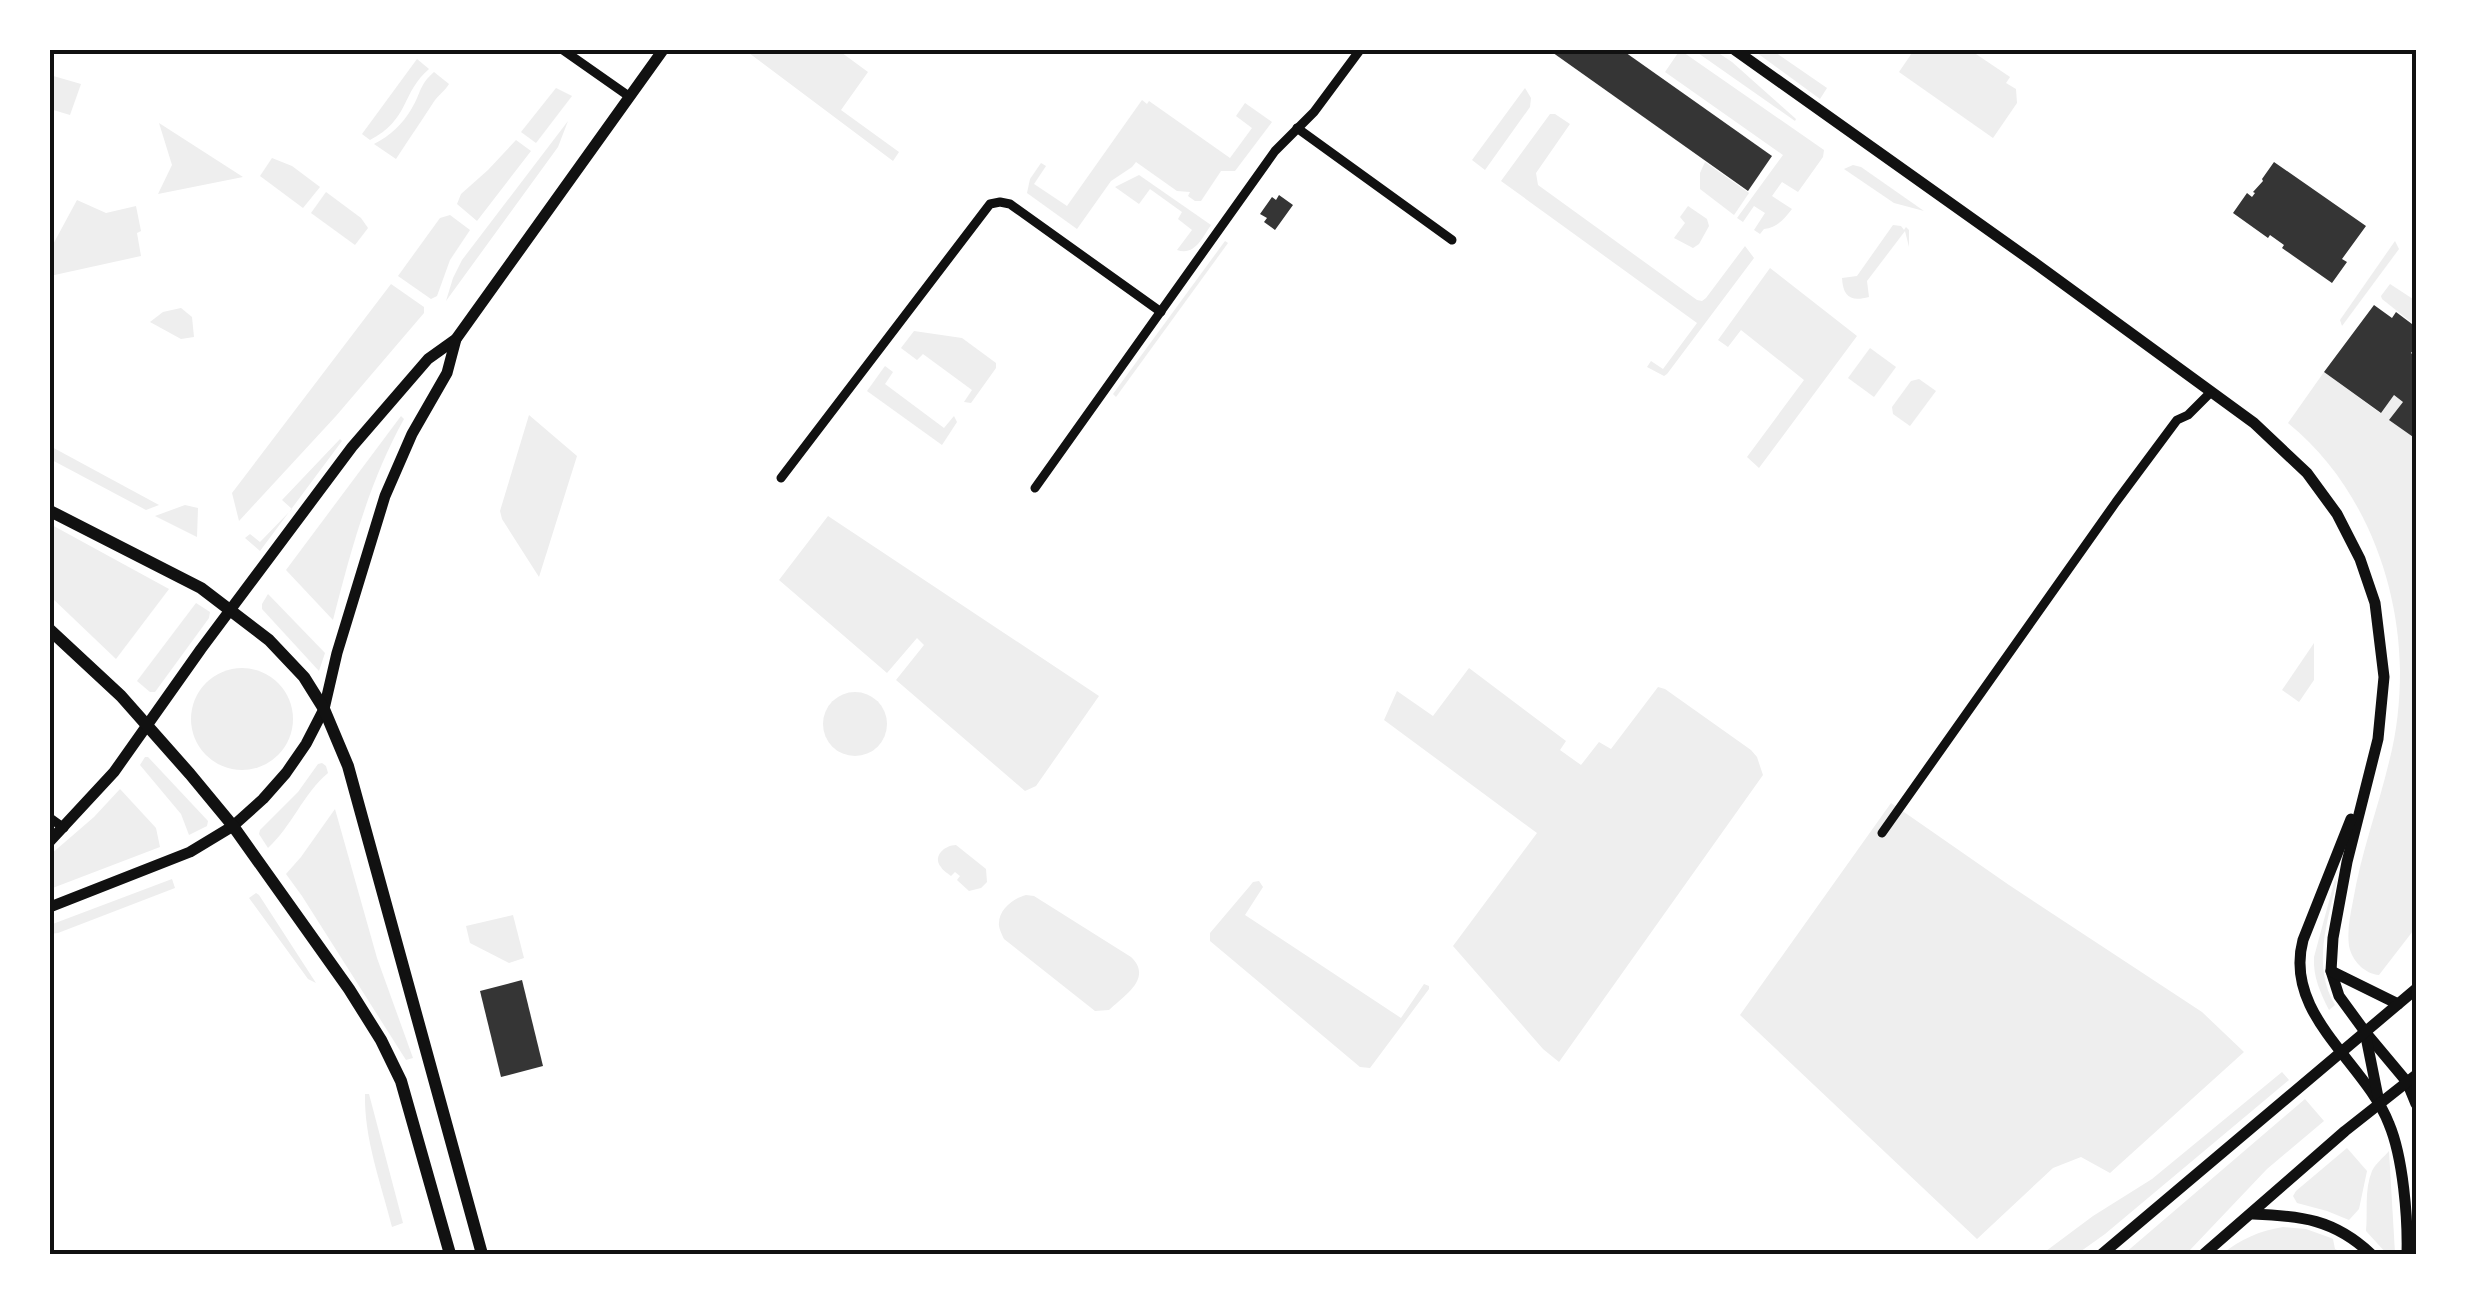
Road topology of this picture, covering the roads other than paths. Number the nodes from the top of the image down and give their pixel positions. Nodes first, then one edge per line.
1 (563, 50) edge
2 (663, 50) edge
3 (1360, 50) edge
4 (1734, 50) edge
5 (630, 97) junction
6 (1298, 128) junction
7 (1452, 240) dead end
8 (1161, 312) junction
9 (456, 339) junction
10 (2211, 392) junction
11 (780, 478) dead end
12 (1035, 488) dead end
13 (50, 511) edge
14 (230, 610) junction
15 (50, 630) edge
16 (324, 709) junction
17 (148, 725) junction
18 (2363, 792) junction
19 (50, 818) edge
20 (233, 826) junction
21 (64, 828) junction
22 (1882, 833) dead end
23 (50, 841) edge
24 (50, 907) edge
25 (2331, 971) junction
26 (2416, 989) edge
27 (2398, 1004) junction
28 (2366, 1033) junction
29 (2341, 1053) junction
30 (2412, 1078) edge
31 (2380, 1104) junction
32 (2416, 1104) edge
33 (2252, 1214) junction
34 (2416, 1234) edge
35 (450, 1254) edge
36 (482, 1254) edge
37 (2102, 1254) edge
38 (2204, 1254) edge
39 (2370, 1254) edge
40 (2410, 1254) edge

1 - 5 street
2 - 5 street
3 - 6 street
4 - 10 street
5 - 9 street
6 - 7 street
6 - 8 street
8 - 11 street
8 - 12 street
9 - 14 street
9 - 16 street
10 - 18 street
10 - 22 street
13 - 14 main road
14 - 16 main road
14 - 17 street
15 - 17 main road
16 - 20 street
16 - 36 main road
17 - 20 main road
17 - 21 street
18 - 25 street
18 - 29 street
19 - 21 street
20 - 24 street
20 - 35 main road
21 - 23 street
25 - 27 street
25 - 28 street
26 - 27 street
27 - 28 street
28 - 29 street
28 - 30 street
28 - 31 street
29 - 31 street
29 - 37 street
30 - 31 street
30 - 32 street
31 - 33 street
31 - 40 street
33 - 38 street
33 - 39 street
34 - 40 street

